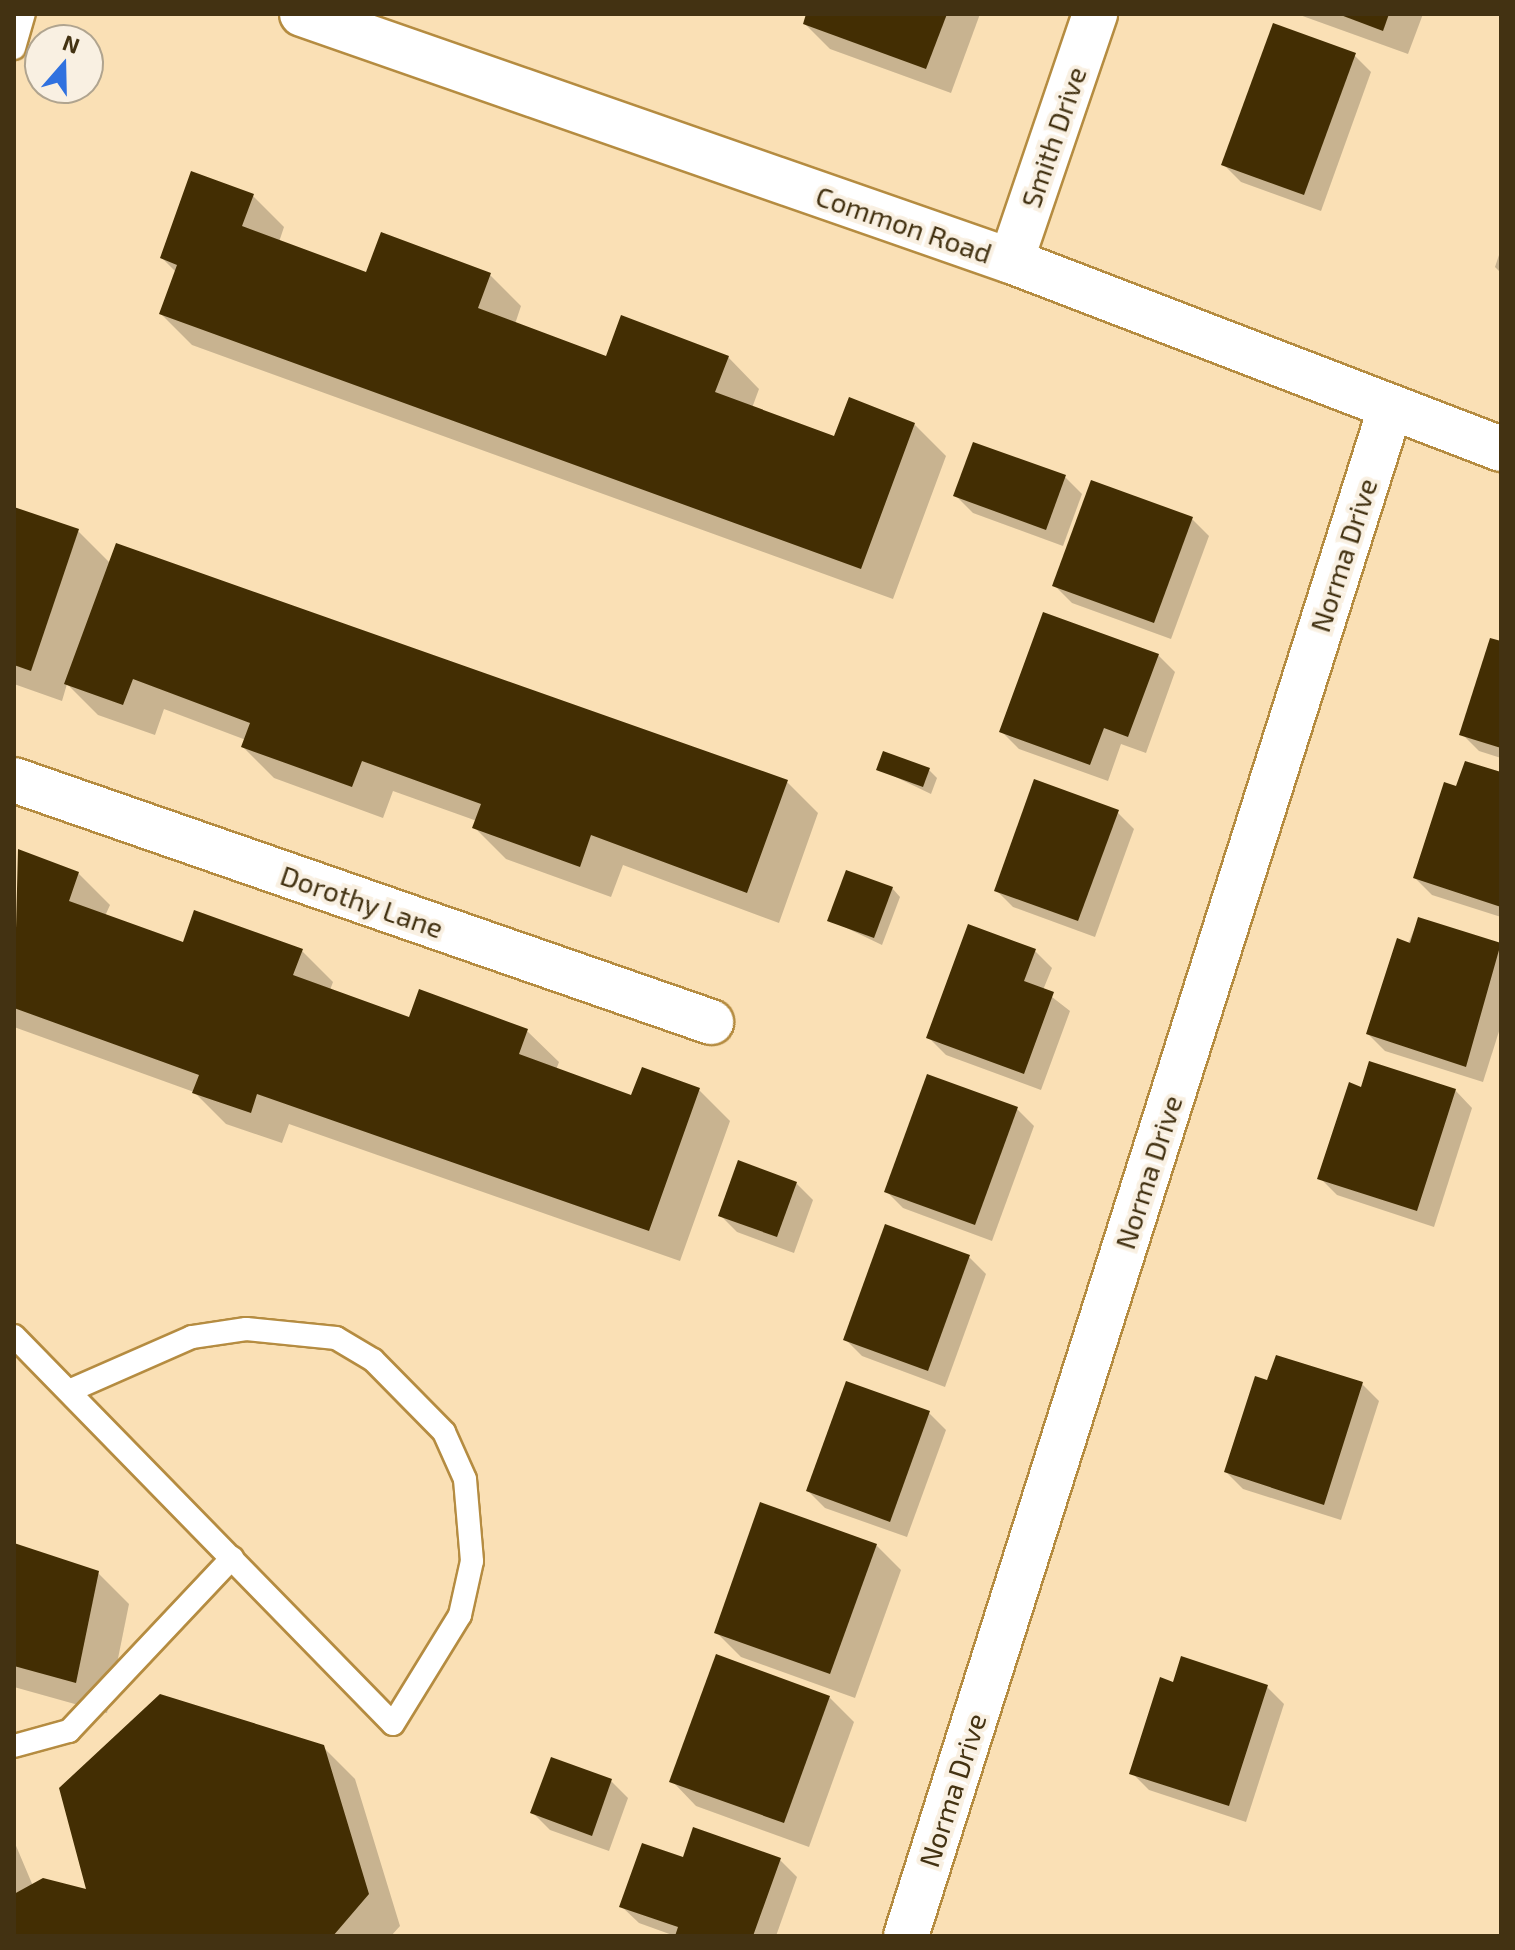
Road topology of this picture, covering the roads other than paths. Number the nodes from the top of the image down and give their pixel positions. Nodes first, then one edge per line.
1 (24, 14) edge
2 (305, 14) edge
3 (1095, 14) edge
4 (14, 48) edge
5 (1011, 261) junction
6 (1390, 409) junction
7 (1501, 449) edge
8 (14, 780) edge
9 (711, 1022) dead end
10 (14, 1336) edge
11 (69, 1391) junction
12 (232, 1558) junction
13 (14, 1746) edge
14 (906, 1936) edge

1 - 4 lane
2 - 5 street, Common Road
3 - 5 street, Smith Drive
5 - 6 street, Common Road
6 - 7 street, Common Road
6 - 14 street, Norma Drive
8 - 9 street, Dorothy Lane
10 - 11 lane
11 - 12 lane
11 - 12 lane
12 - 13 lane

